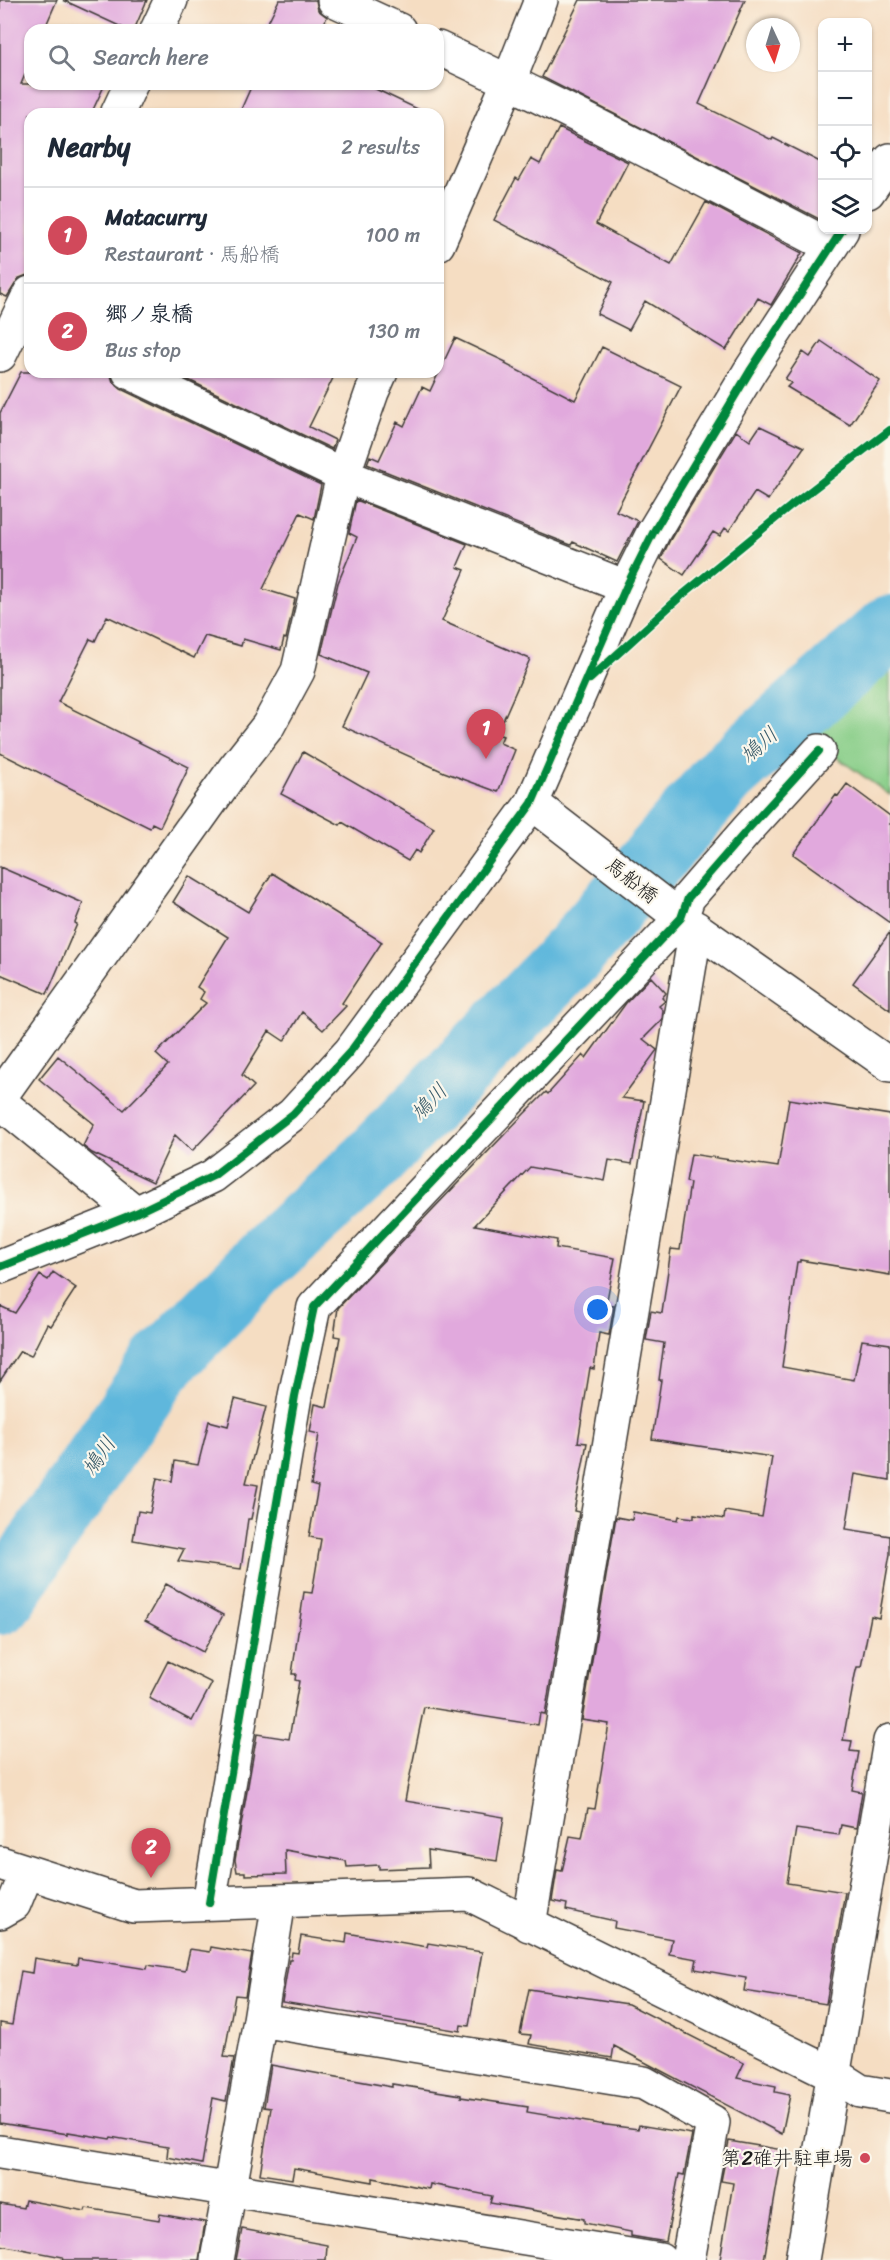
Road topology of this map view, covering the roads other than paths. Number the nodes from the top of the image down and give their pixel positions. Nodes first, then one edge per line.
1 (171, 0) edge
2 (334, 0) edge
3 (541, 0) edge
4 (160, 24) edge
5 (386, 24) edge
6 (444, 51) edge
7 (509, 81) junction
8 (128, 90) edge
9 (120, 108) edge
10 (890, 160) edge
11 (872, 185) edge
12 (444, 230) edge
13 (836, 238) edge
14 (24, 315) edge
15 (0, 355) edge
16 (141, 378) edge
17 (378, 378) edge
18 (343, 475) junction
19 (626, 587) junction
20 (819, 752) dead end
21 (532, 803) junction
22 (681, 918) junction
23 (890, 1065) edge
24 (0, 1097) edge
25 (0, 1102) edge
26 (136, 1213) junction
27 (0, 1267) edge
28 (890, 1741) edge
29 (13, 1867) edge
30 (279, 1901) junction
31 (209, 1904) junction
32 (0, 1912) edge
33 (529, 1925) junction
34 (260, 2020) junction
35 (835, 2075) junction
36 (890, 2096) edge
37 (0, 2152) edge
38 (228, 2188) junction
39 (217, 2260) edge
40 (660, 2260) edge
41 (688, 2260) edge
42 (802, 2260) edge

1 - 4 street
2 - 5 street
3 - 7 street
6 - 7 street
7 - 12 street
7 - 13 street
8 - 9 street
10 - 11 street
13 - 19 street
14 - 15 street
16 - 18 street
17 - 18 street
18 - 19 street
18 - 24 street
19 - 21 street
20 - 22 street
21 - 22 street, 馬船橋
21 - 26 street
22 - 23 street, 馬船橋
22 - 31 street
22 - 33 street
25 - 26 street
26 - 27 street
28 - 35 street
29 - 31 street
29 - 32 street
30 - 31 street
30 - 33 street
30 - 34 street
33 - 35 street
34 - 38 street
34 - 41 street
35 - 36 street
35 - 42 street
37 - 38 street
38 - 39 street
38 - 40 street

